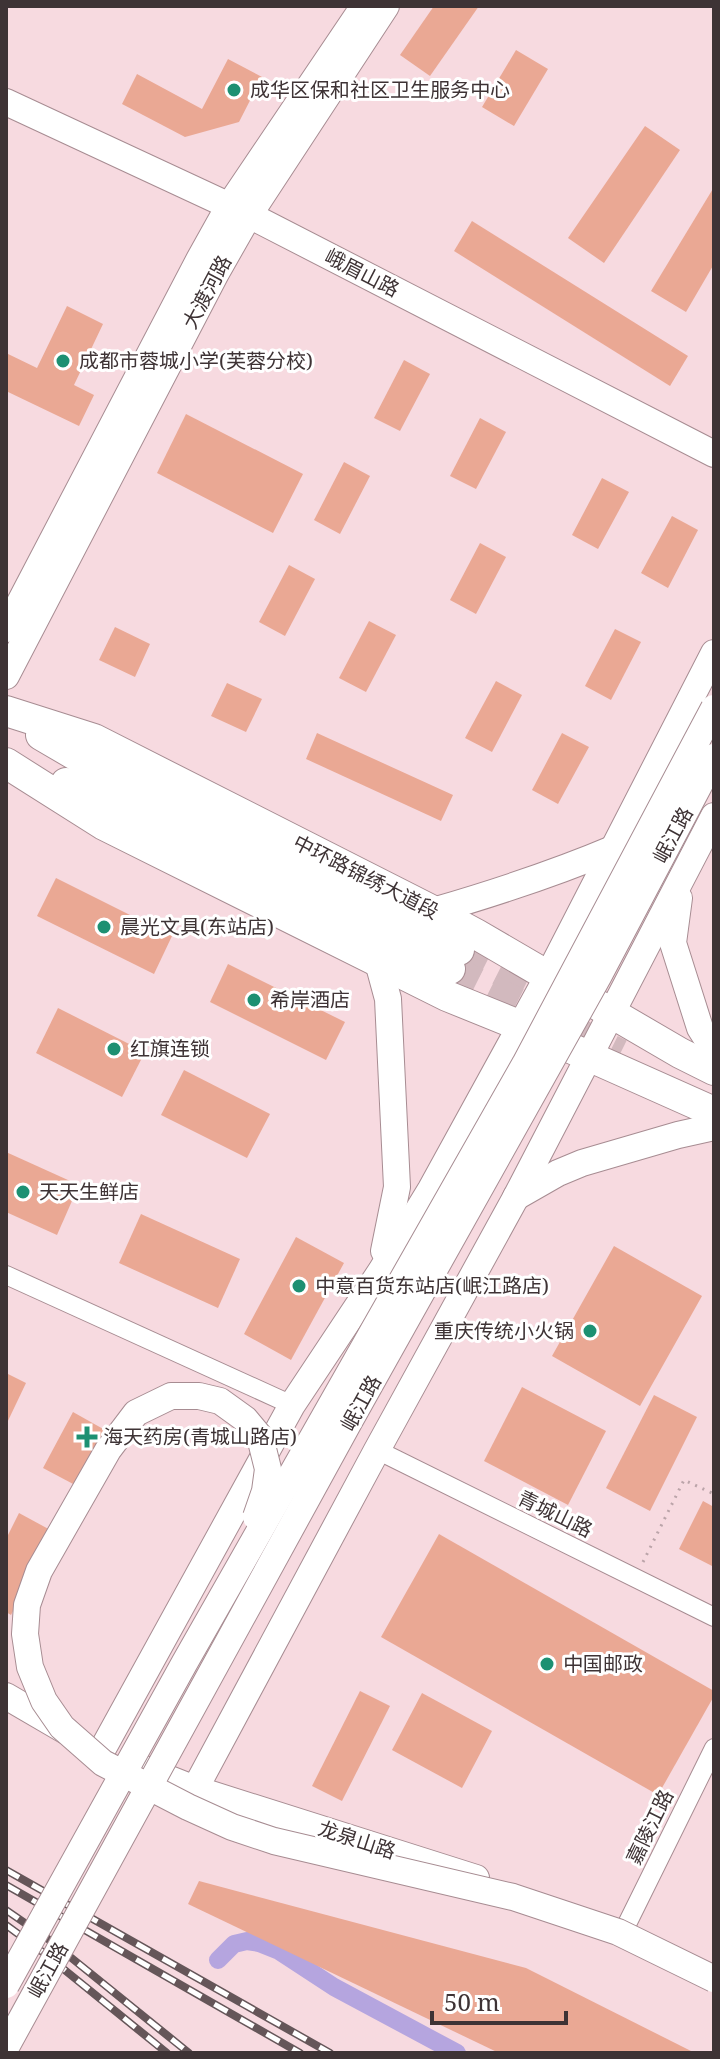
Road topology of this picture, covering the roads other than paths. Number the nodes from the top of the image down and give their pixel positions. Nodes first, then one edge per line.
1 (364, 6) edge
2 (386, 6) edge
3 (6, 102) edge
4 (239, 211) junction
5 (714, 454) edge
6 (6, 629) edge
7 (714, 653) edge
8 (6, 676) edge
9 (714, 708) edge
10 (6, 713) edge
11 (6, 756) edge
12 (714, 757) edge
13 (6, 763) edge
14 (714, 816) edge
15 (615, 848) junction
16 (683, 874) junction
17 (433, 911) junction
18 (378, 962) junction
19 (548, 976) junction
20 (613, 1013) junction
21 (521, 1026) junction
22 (714, 1050) edge
23 (590, 1056) junction
24 (714, 1070) edge
25 (714, 1112) edge
26 (714, 1127) edge
27 (516, 1197) junction
28 (381, 1271) junction
29 (6, 1275) edge
30 (292, 1405) junction
31 (377, 1450) junction
32 (235, 1574) junction
33 (714, 1617) edge
34 (6, 1696) edge
35 (714, 1748) edge
36 (101, 1752) junction
37 (195, 1789) junction
38 (626, 1926) junction
39 (714, 1969) edge
40 (714, 1979) edge
41 (6, 1985) edge
42 (6, 2047) edge

1 - 4 main road, 大渡河路
2 - 4 main road, 大渡河路
3 - 4 main road, 峨眉山路
4 - 5 main road, 峨眉山路
4 - 6 main road, 大渡河路
4 - 8 main road, 大渡河路
7 - 15 main road
9 - 32 main road, 岷江路, bridge
10 - 11 main road
10 - 17 main road, 中环路锦绣大道段
12 - 42 main road, 岷江路, bridge
13 - 18 main road
14 - 16 main road, 岷江路
15 - 17 main road
15 - 19 main road
16 - 20 main road, 岷江路
16 - 22 main road
17 - 19 main road, 中环路锦绣大道段
18 - 21 main road
18 - 28 main road
19 - 20 main road, 中环路锦绣大道段
19 - 21 main road
20 - 23 main road, 岷江路
20 - 24 main road, 中环路锦绣大道段
21 - 23 main road
21 - 28 main road
23 - 25 main road
23 - 27 main road, 岷江路
26 - 27 main road
27 - 31 main road, 岷江路
28 - 30 main road
29 - 30 street
30 - 36 main road
31 - 33 street, 青城山路
31 - 37 main road, 岷江路
32 - 40 main road, bridge
32 - 41 main road, 岷江路, bridge
34 - 36 main road, 龙泉山路
35 - 38 street, 嘉陵江路
36 - 37 main road, 龙泉山路
37 - 38 main road, 龙泉山路
38 - 39 main road, 龙泉山路

